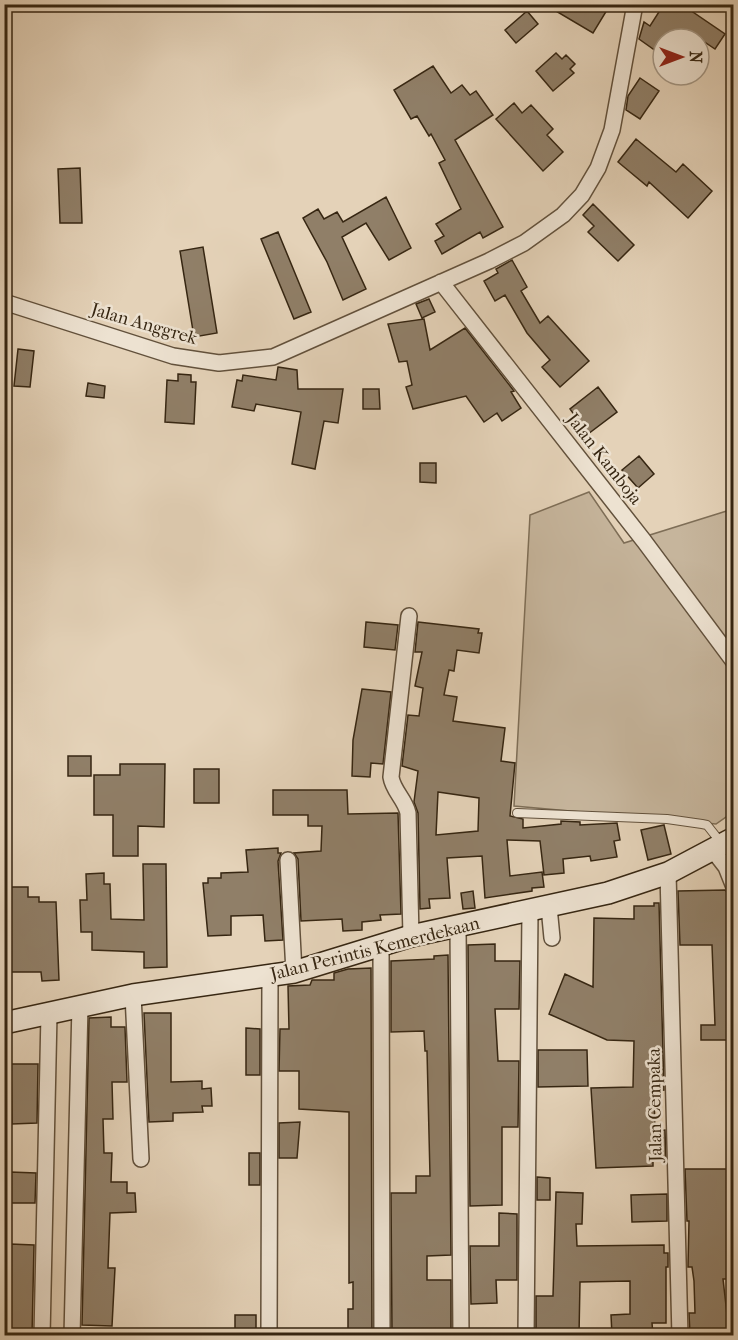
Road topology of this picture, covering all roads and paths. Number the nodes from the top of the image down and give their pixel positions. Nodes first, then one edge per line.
1 (634, 4) edge
2 (441, 282) junction
3 (4, 302) edge
4 (409, 615) dead end
5 (734, 662) edge
6 (517, 813) dead end
7 (723, 844) edge
8 (288, 860) dead end
9 (668, 873) junction
10 (734, 887) edge
11 (539, 909) junction
12 (458, 926) junction
13 (411, 936) junction
14 (552, 938) dead end
15 (381, 944) junction
16 (294, 972) junction
17 (270, 977) junction
18 (133, 995) junction
19 (80, 1005) junction
20 (49, 1014) junction
21 (4, 1023) edge
22 (141, 1159) dead end
23 (42, 1335) edge
24 (72, 1335) edge
25 (269, 1335) edge
26 (382, 1335) edge
27 (461, 1335) edge
28 (526, 1335) edge
29 (680, 1335) edge

1 - 2 street, Jalan Anggrek
2 - 3 street, Jalan Anggrek
2 - 5 street, Jalan Kamboja
4 - 13 street
6 - 7 lane
7 - 9 street, Jalan Perintis Kemerdekaan
7 - 10 street
8 - 16 street
9 - 11 street, Jalan Perintis Kemerdekaan
9 - 29 street, Jalan Cempaka
11 - 12 street, Jalan Perintis Kemerdekaan
11 - 14 street
11 - 28 street
12 - 13 street, Jalan Perintis Kemerdekaan
12 - 27 street
13 - 15 street, Jalan Perintis Kemerdekaan
15 - 16 street, Jalan Perintis Kemerdekaan
15 - 26 street
16 - 17 street, Jalan Perintis Kemerdekaan
17 - 18 street, Jalan Perintis Kemerdekaan
17 - 25 street
18 - 19 street, Jalan Perintis Kemerdekaan
18 - 22 street
19 - 20 street, Jalan Perintis Kemerdekaan
19 - 24 street
20 - 21 street, Jalan Perintis Kemerdekaan
20 - 23 street

